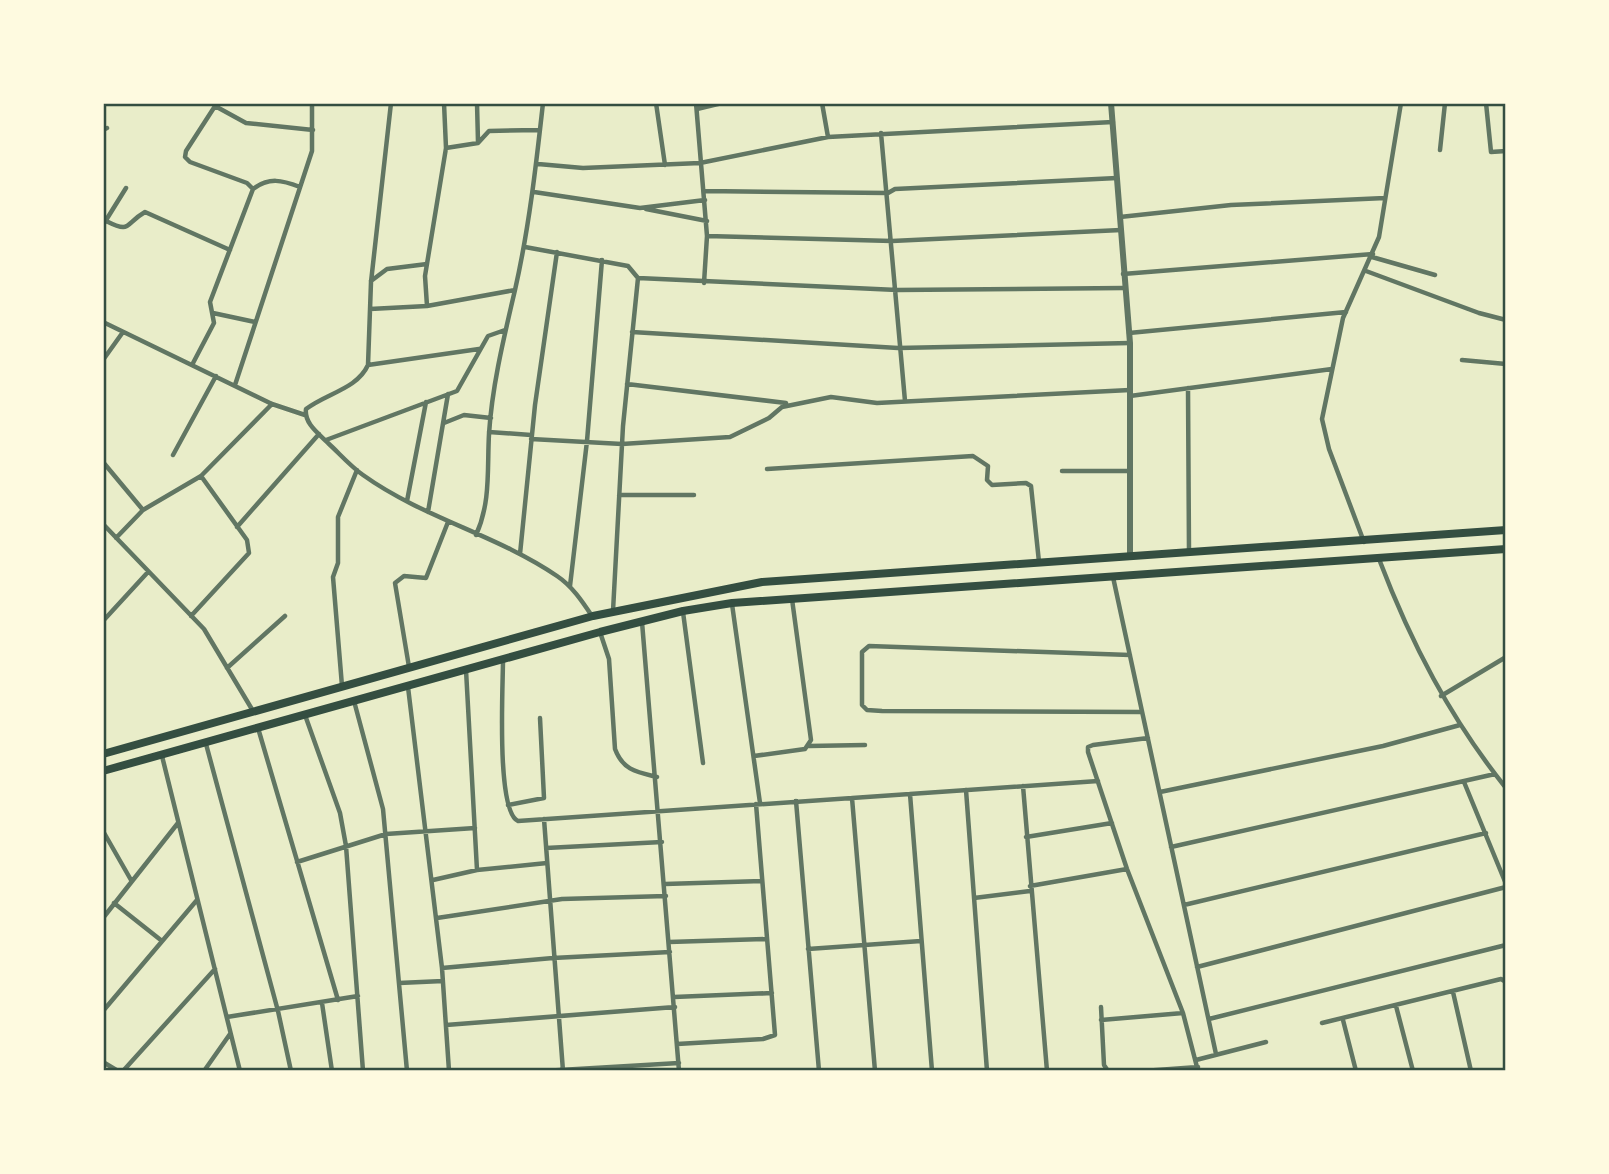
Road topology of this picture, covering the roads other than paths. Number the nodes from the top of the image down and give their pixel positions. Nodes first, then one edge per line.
1 (312, 103) edge
2 (391, 103) edge
3 (444, 103) edge
4 (477, 103) edge
5 (543, 103) edge
6 (656, 103) edge
7 (722, 103) edge
8 (822, 103) edge
9 (1111, 103) edge
10 (1401, 103) edge
11 (1445, 103) edge
12 (1486, 103) edge
13 (216, 105) edge
14 (696, 106) edge
15 (1113, 122) junction
16 (313, 130) junction
17 (538, 131) junction
18 (881, 133) junction
19 (828, 137) junction
20 (478, 143) junction
21 (446, 148) junction
22 (1440, 150) dead end
23 (1505, 151) edge
24 (1506, 159) edge
25 (700, 163) junction
26 (538, 164) junction
27 (665, 165) junction
28 (1117, 178) junction
29 (300, 187) junction
30 (126, 188) dead end
31 (253, 188) junction
32 (704, 191) junction
33 (534, 192) junction
34 (888, 193) junction
35 (1385, 198) junction
36 (705, 200) junction
37 (640, 208) junction
38 (103, 210) edge
39 (110, 214) junction
40 (1120, 217) junction
41 (707, 221) junction
42 (104, 223) edge
43 (1121, 230) junction
44 (707, 236) junction
45 (892, 241) junction
46 (525, 247) junction
47 (229, 250) junction
48 (557, 252) junction
49 (1372, 256) junction
50 (602, 260) junction
51 (427, 264) junction
52 (1366, 271) junction
53 (1123, 274) junction
54 (1434, 275) dead end
55 (638, 278) junction
56 (371, 282) junction
57 (704, 283) junction
58 (1124, 288) junction
59 (515, 290) junction
60 (897, 290) junction
61 (427, 306) junction
62 (370, 309) junction
63 (1346, 312) junction
64 (212, 313) junction
65 (1506, 320) edge
66 (103, 322) edge
67 (255, 322) junction
68 (505, 330) junction
69 (123, 332) junction
70 (632, 332) junction
71 (1129, 333) junction
72 (1130, 343) junction
73 (898, 348) junction
74 (479, 349) junction
75 (1462, 359) dead end
76 (103, 360) edge
77 (1506, 364) edge
78 (192, 365) junction
79 (368, 365) junction
80 (1332, 369) junction
81 (216, 376) junction
82 (627, 384) junction
83 (234, 385) junction
84 (1188, 388) junction
85 (1130, 393) junction
86 (448, 394) junction
87 (427, 401) junction
88 (905, 401) junction
89 (272, 404) junction
90 (791, 404) junction
91 (305, 415) junction
92 (491, 418) junction
93 (443, 424) junction
94 (489, 432) junction
95 (319, 434) junction
96 (531, 437) junction
97 (326, 440) junction
98 (587, 441) junction
99 (622, 444) junction
100 (173, 454) dead end
101 (103, 463) edge
102 (766, 469) dead end
103 (357, 470) junction
104 (1062, 471) dead end
105 (1130, 471) junction
106 (201, 476) junction
107 (619, 495) junction
108 (694, 495) dead end
109 (407, 501) junction
110 (143, 510) junction
111 (428, 512) junction
112 (448, 522) junction
113 (103, 524) edge
114 (237, 527) junction
115 (1506, 530) edge
116 (476, 535) junction
117 (116, 537) junction
118 (1364, 542) junction
119 (1506, 549) edge
120 (1189, 553) junction
121 (520, 554) junction
122 (1130, 557) junction
123 (1379, 559) junction
124 (1039, 562) junction
125 (148, 572) junction
126 (886, 572) junction
127 (855, 575) junction
128 (1113, 578) junction
129 (569, 587) junction
130 (888, 590) junction
131 (856, 593) junction
132 (792, 598) junction
133 (732, 603) junction
134 (683, 611) junction
135 (613, 612) junction
136 (191, 616) junction
137 (285, 616) dead end
138 (593, 616) junction
139 (103, 621) edge
140 (642, 621) junction
141 (600, 632) junction
142 (471, 651) junction
143 (1130, 655) junction
144 (1506, 657) edge
145 (444, 659) junction
146 (503, 660) junction
147 (227, 668) junction
148 (409, 668) junction
149 (470, 668) junction
150 (448, 674) junction
151 (408, 686) junction
152 (342, 687) junction
153 (1441, 696) junction
154 (354, 702) junction
155 (253, 712) junction
156 (1142, 712) junction
157 (305, 715) junction
158 (540, 718) dead end
159 (1460, 725) junction
160 (258, 728) junction
161 (1148, 738) junction
162 (153, 740) junction
163 (205, 743) junction
164 (865, 745) dead end
165 (809, 746) junction
166 (121, 749) junction
167 (103, 754) edge
168 (159, 756) junction
169 (754, 756) junction
170 (703, 763) dead end
171 (125, 765) junction
172 (103, 771) edge
173 (1495, 774) junction
174 (657, 777) junction
175 (1098, 781) junction
176 (1464, 782) junction
177 (1023, 786) junction
178 (1506, 788) edge
179 (966, 790) junction
180 (1160, 792) junction
181 (909, 794) junction
182 (852, 798) junction
183 (796, 801) junction
184 (758, 804) junction
185 (508, 805) junction
186 (660, 811) junction
187 (544, 819) junction
188 (178, 823) junction
189 (1112, 823) junction
190 (475, 828) junction
191 (103, 831) edge
192 (427, 831) junction
193 (1486, 833) junction
194 (386, 834) junction
195 (1026, 837) junction
196 (662, 842) junction
197 (346, 846) junction
198 (1171, 847) junction
199 (546, 848) junction
200 (297, 862) junction
201 (547, 863) junction
202 (1127, 869) junction
203 (477, 870) junction
204 (131, 880) junction
205 (433, 880) junction
206 (763, 881) junction
207 (665, 884) junction
208 (1506, 885) edge
209 (1030, 888) junction
210 (666, 896) junction
211 (974, 898) junction
212 (197, 899) junction
213 (549, 901) junction
214 (114, 903) junction
215 (1184, 905) junction
216 (103, 918) edge
217 (437, 918) junction
218 (767, 940) junction
219 (162, 941) junction
220 (921, 941) junction
221 (669, 942) junction
222 (863, 945) junction
223 (1506, 945) edge
224 (808, 949) junction
225 (670, 952) junction
226 (553, 958) junction
227 (1197, 967) junction
228 (442, 968) junction
229 (215, 969) junction
230 (443, 981) junction
231 (1506, 982) edge
232 (399, 983) junction
233 (1453, 992) junction
234 (772, 993) junction
235 (358, 996) junction
236 (674, 997) junction
237 (338, 1000) junction
238 (322, 1003) junction
239 (1396, 1006) junction
240 (675, 1007) junction
241 (1101, 1007) dead end
242 (103, 1011) edge
243 (278, 1011) junction
244 (1182, 1013) junction
245 (559, 1014) junction
246 (227, 1017) junction
247 (1209, 1019) junction
248 (1101, 1020) junction
249 (1343, 1020) junction
250 (1322, 1023) dead end
251 (446, 1025) junction
252 (231, 1033) junction
253 (1266, 1042) dead end
254 (677, 1044) junction
255 (1216, 1054) junction
256 (103, 1062) edge
257 (679, 1063) junction
258 (1197, 1066) edge
259 (563, 1070) edge
260 (118, 1071) edge
261 (123, 1071) edge
262 (204, 1071) edge
263 (240, 1071) edge
264 (291, 1071) edge
265 (332, 1071) edge
266 (363, 1071) edge
267 (407, 1071) edge
268 (449, 1071) edge
269 (543, 1071) edge
270 (679, 1071) edge
271 (819, 1071) edge
272 (875, 1071) edge
273 (932, 1071) edge
274 (987, 1071) edge
275 (1047, 1071) edge
276 (1108, 1071) edge
277 (1143, 1071) edge
278 (1356, 1071) edge
279 (1413, 1071) edge
280 (1471, 1071) edge

1 - 16 street
2 - 56 street
3 - 21 street
4 - 20 street
5 - 17 street
6 - 27 street
7 - 14 street
8 - 19 street
9 - 15 street
10 - 35 street
11 - 22 street
12 - 23 street
13 - 16 street
13 - 31 street
14 - 25 street
15 - 18 street
15 - 28 street
16 - 29 street
17 - 20 street
17 - 26 street
18 - 19 street
18 - 34 street
19 - 25 street
20 - 21 street
21 - 51 street
23 - 24 street
25 - 27 street
25 - 32 street
26 - 27 street
26 - 33 street
28 - 34 street
28 - 40 street
29 - 31 street
29 - 67 street
30 - 39 street
31 - 47 street
32 - 34 street
32 - 36 street
33 - 37 street
33 - 46 street
34 - 45 street
35 - 40 street
35 - 49 street
36 - 37 street
36 - 41 street
37 - 41 street
38 - 39 street
39 - 42 street
40 - 43 street
41 - 44 street
42 - 47 street
43 - 45 street
43 - 53 street
44 - 45 street
44 - 57 street
45 - 60 street
46 - 48 street
46 - 59 street
47 - 64 street
48 - 50 street
48 - 96 street
49 - 52 street
49 - 53 street
49 - 54 street
50 - 55 street
50 - 98 street
51 - 56 street
51 - 61 street
52 - 63 street
52 - 65 street
53 - 58 street
55 - 57 street
55 - 70 street
56 - 62 street
57 - 60 street
58 - 60 street
58 - 71 street
59 - 61 street
59 - 68 street
60 - 73 street
61 - 62 street
62 - 79 street
63 - 71 street
63 - 80 street
64 - 67 street
64 - 78 street
66 - 69 street
67 - 83 street
68 - 74 street
68 - 92 street
69 - 76 street
69 - 78 street
70 - 73 street
70 - 82 street
71 - 72 street
72 - 73 street
72 - 85 street
73 - 88 street
74 - 79 street
74 - 86 street
75 - 77 street
78 - 81 street
79 - 91 street
80 - 84 street
80 - 118 street
81 - 83 street
81 - 100 street
82 - 90 street
82 - 99 street
83 - 89 street
84 - 85 street
84 - 120 street
85 - 88 street
85 - 105 street
86 - 87 street
86 - 93 street
87 - 97 street
87 - 109 street
88 - 90 street
89 - 91 street
89 - 106 street
90 - 99 street
91 - 95 street
92 - 93 street
92 - 94 street
93 - 111 street
94 - 96 street
94 - 116 street
95 - 97 street
95 - 114 street
96 - 98 street
96 - 121 street
97 - 103 street
98 - 99 street
98 - 129 street
99 - 107 street
101 - 110 street
102 - 124 street
103 - 109 street
103 - 152 street
104 - 105 street
105 - 122 street
106 - 110 street
106 - 114 street
107 - 108 street
107 - 135 street
109 - 111 street
110 - 117 street
111 - 112 street
112 - 116 street
112 - 148 street
113 - 117 street
114 - 136 street
115 - 118 main road
116 - 121 street
117 - 125 street
118 - 120 main road
119 - 123 main road
120 - 122 main road
121 - 129 street
122 - 124 main road
123 - 128 main road
123 - 153 street
124 - 126 main road
125 - 136 street
125 - 139 street
126 - 127 main road
126 - 130 main road
127 - 131 main road
127 - 135 main road
128 - 130 main road
128 - 143 street
129 - 138 street
130 - 131 main road
131 - 132 main road
132 - 133 main road
132 - 165 street
133 - 134 main road
133 - 169 street
134 - 140 main road
134 - 170 street
135 - 138 main road
136 - 147 street
137 - 147 street
138 - 142 main road
140 - 141 main road
140 - 174 street
141 - 146 main road
141 - 174 street
142 - 145 main road
142 - 149 main road
143 - 156 street
143 - 156 street
144 - 153 street
145 - 148 main road
145 - 150 main road
146 - 149 main road
146 - 185 street
147 - 155 street
148 - 152 main road
149 - 150 main road
149 - 190 street
150 - 151 main road
151 - 154 main road
151 - 192 street
152 - 155 main road
153 - 159 street
154 - 157 main road
154 - 194 street
155 - 162 main road
156 - 161 street
157 - 160 main road
157 - 197 street
158 - 185 street
159 - 173 street
159 - 180 street
160 - 163 main road
160 - 200 street
161 - 175 street
161 - 180 street
162 - 166 main road
162 - 168 main road
163 - 168 main road
163 - 243 street
164 - 165 street
165 - 169 street
166 - 167 main road
166 - 171 main road
168 - 171 main road
168 - 188 street
169 - 184 street
171 - 172 main road
173 - 176 street
173 - 178 street
174 - 186 street
175 - 177 street
175 - 189 street
176 - 193 street
176 - 198 street
177 - 179 street
177 - 195 street
179 - 181 street
179 - 211 street
180 - 198 street
181 - 182 street
181 - 220 street
182 - 183 street
182 - 222 street
183 - 184 street
183 - 224 street
184 - 186 street
184 - 206 street
185 - 187 street
186 - 187 street
186 - 196 street
187 - 199 street
188 - 204 street
188 - 212 street
189 - 195 street
189 - 202 street
190 - 192 street
190 - 203 street
191 - 204 street
192 - 194 street
192 - 205 street
193 - 208 street
193 - 215 street
194 - 197 street
194 - 232 street
195 - 209 street
196 - 199 street
196 - 207 street
197 - 200 street
197 - 235 street
198 - 215 street
199 - 201 street
200 - 237 street
201 - 203 street
201 - 213 street
202 - 209 street
202 - 244 street
203 - 205 street
204 - 214 street
205 - 217 street
206 - 207 street
206 - 218 street
207 - 210 street
208 - 227 street
209 - 211 street
209 - 275 street
210 - 213 street
210 - 221 street
211 - 274 street
212 - 219 street
212 - 229 street
213 - 217 street
213 - 226 street
214 - 216 street
214 - 219 street
215 - 227 street
217 - 228 street
218 - 221 street
218 - 234 street
219 - 242 street
220 - 222 street
220 - 273 street
221 - 225 street
222 - 224 street
222 - 272 street
223 - 247 street
224 - 271 street
225 - 226 street
225 - 236 street
226 - 228 street
226 - 245 street
227 - 247 street
228 - 230 street
229 - 246 street
229 - 261 street
230 - 232 street
230 - 251 street
231 - 233 street
232 - 267 street
233 - 239 street
233 - 280 street
234 - 236 street
234 - 254 street
235 - 237 street
235 - 266 street
236 - 240 street
237 - 238 street
238 - 243 street
238 - 265 street
239 - 249 street
239 - 279 street
240 - 245 street
240 - 254 street
241 - 248 street
243 - 246 street
243 - 264 street
244 - 248 street
244 - 258 street
245 - 251 street
245 - 259 street
246 - 252 street
247 - 255 street
248 - 276 street
249 - 250 street
249 - 278 street
251 - 268 street
252 - 262 street
252 - 263 street
253 - 255 street
254 - 257 street
255 - 258 street
256 - 260 street
257 - 259 street
257 - 270 street
258 - 277 street
259 - 269 street

